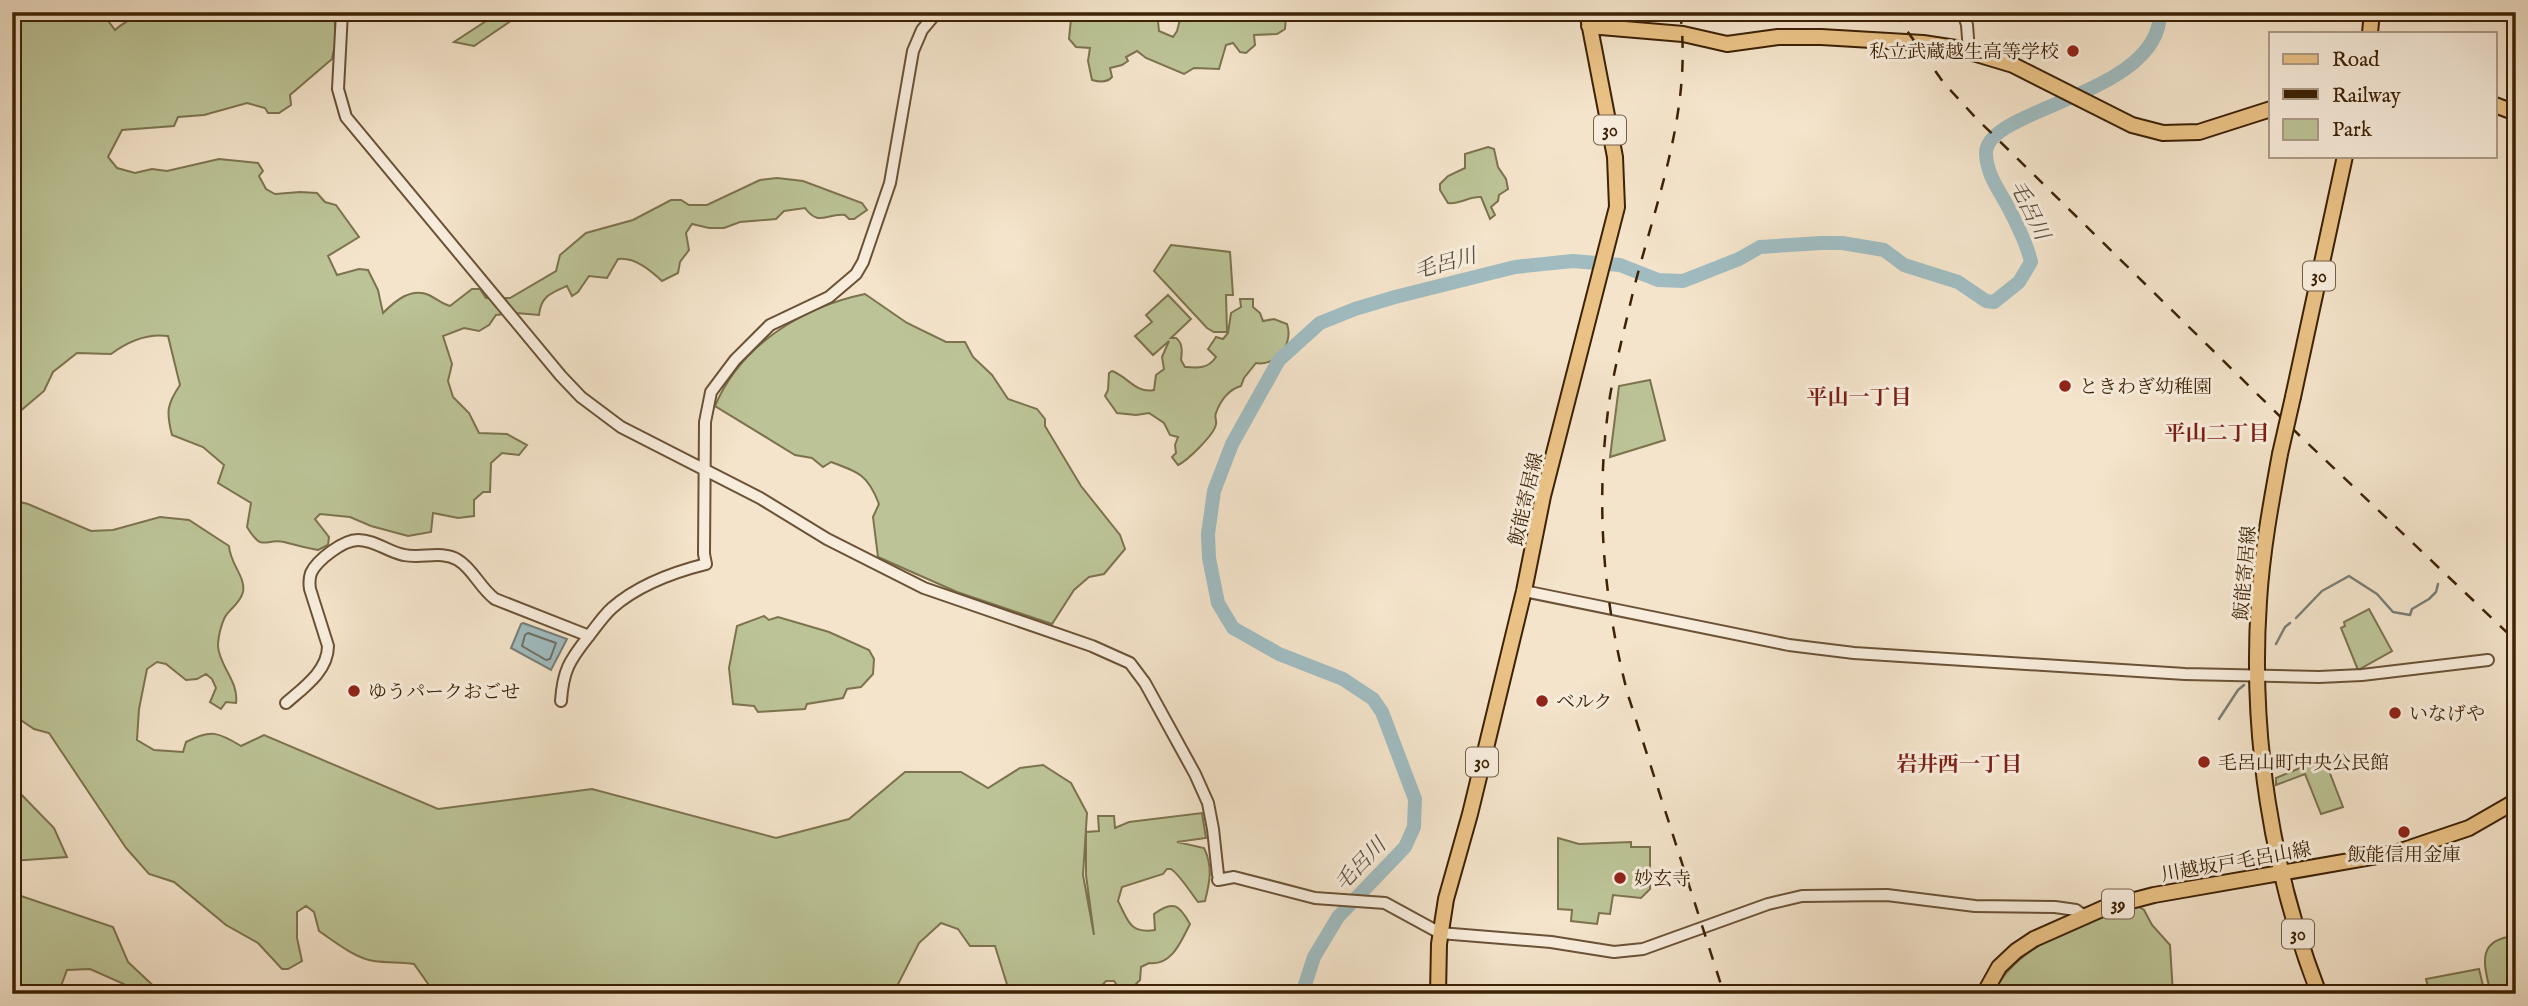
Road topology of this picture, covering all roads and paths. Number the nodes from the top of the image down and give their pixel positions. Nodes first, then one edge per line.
1 (342, 12) edge
2 (937, 12) edge
3 (1963, 12) edge
4 (2372, 12) edge
5 (1588, 19) edge
6 (2370, 32) edge
7 (1969, 51) junction
8 (2496, 105) edge
9 (2269, 110) edge
10 (2516, 113) edge
11 (2345, 158) edge
12 (707, 471) junction
13 (1524, 591) junction
14 (589, 636) junction
15 (2488, 660) dead end
16 (2257, 675) junction
17 (561, 701) dead end
18 (286, 704) dead end
19 (2516, 801) edge
20 (2282, 873) junction
21 (2086, 917) junction
22 (1440, 933) junction
23 (1438, 994) edge
24 (1984, 994) edge
25 (2319, 994) edge

1 - 12 street
2 - 12 street
3 - 7 street
4 - 6 main road
5 - 7 main road
5 - 13 main road, 飯能寄居線 / 30
7 - 9 main road
8 - 10 main road
11 - 16 main road, 飯能寄居線 / 30, bridge
12 - 14 street
12 - 22 street
13 - 16 street
13 - 22 main road, 飯能寄居線 / 30
14 - 17 street
14 - 18 street
15 - 16 street
16 - 20 main road, 飯能寄居線 / 30
19 - 20 main road, 川越坂戸毛呂山線 / 39
20 - 21 main road, 川越坂戸毛呂山線 / 39
20 - 25 main road, 飯能寄居線 / 30
21 - 22 street
21 - 24 main road, 川越坂戸毛呂山線 / 39
22 - 23 main road, 飯能寄居線 / 30

